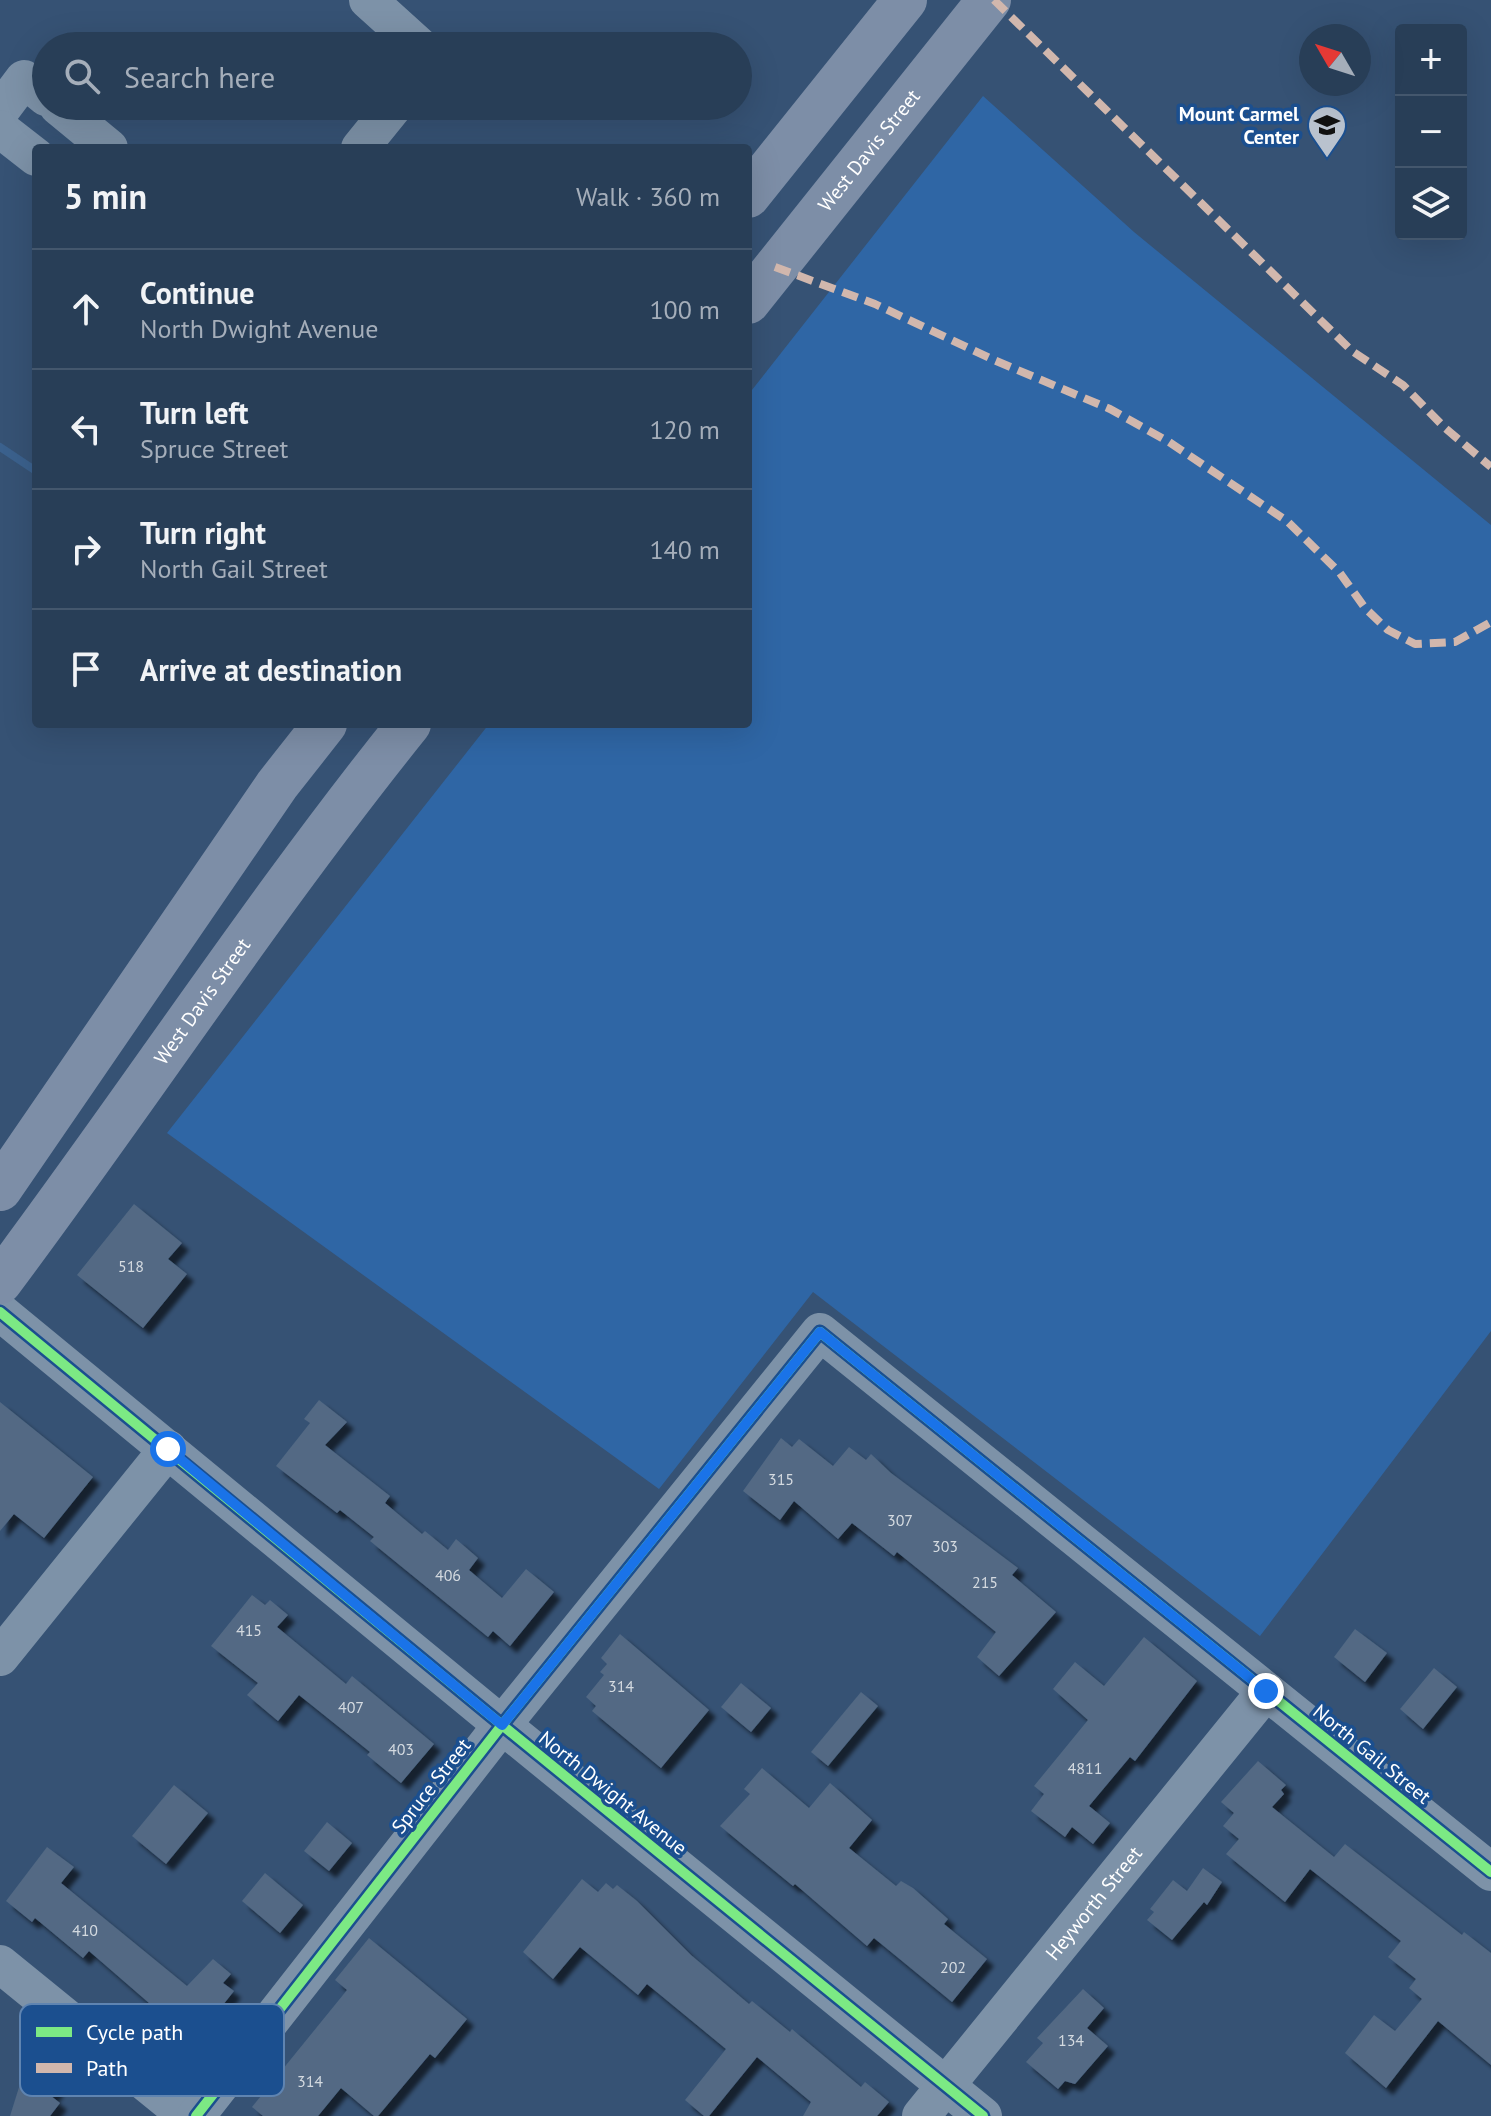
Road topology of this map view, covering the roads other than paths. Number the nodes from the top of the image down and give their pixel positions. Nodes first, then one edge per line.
1 (905, 0) edge
2 (989, 0) edge
3 (371, 1) edge
4 (404, 32) edge
5 (23, 79) edge
6 (0, 111) edge
7 (75, 120) edge
8 (383, 120) edge
9 (0, 129) edge
10 (104, 144) edge
11 (363, 144) edge
12 (32, 154) edge
13 (752, 191) edge
14 (752, 297) edge
15 (322, 728) edge
16 (406, 728) edge
17 (0, 1189) edge
18 (0, 1282) edge
19 (0, 1312) edge
20 (820, 1332) joint
21 (168, 1449) junction
22 (0, 1657) edge
23 (1266, 1691) junction
24 (502, 1725) junction
25 (1491, 1872) edge
26 (0, 1964) edge
27 (49, 2004) edge
28 (284, 2004) edge
29 (946, 2085) junction
30 (162, 2096) edge
31 (212, 2096) edge
32 (187, 2116) edge
33 (196, 2116) edge
34 (921, 2116) edge
35 (983, 2116) edge

1 - 13 main road
2 - 14 main road, West Davis Street
3 - 4 street
5 - 6 street
7 - 10 street
8 - 11 street
9 - 12 street
15 - 17 main road
16 - 18 main road, West Davis Street
19 - 21 street, North Dwight Avenue
20 - 23 street, North Gail Street
20 - 24 street, Spruce Street
21 - 22 street
21 - 24 street, North Dwight Avenue
23 - 25 street, North Gail Street
23 - 29 street, Heyworth Street
24 - 28 street, Spruce Street
24 - 29 street, North Dwight Avenue
26 - 27 street
29 - 34 street, Heyworth Street
29 - 35 street, North Dwight Avenue
30 - 32 street
31 - 33 street, Spruce Street

